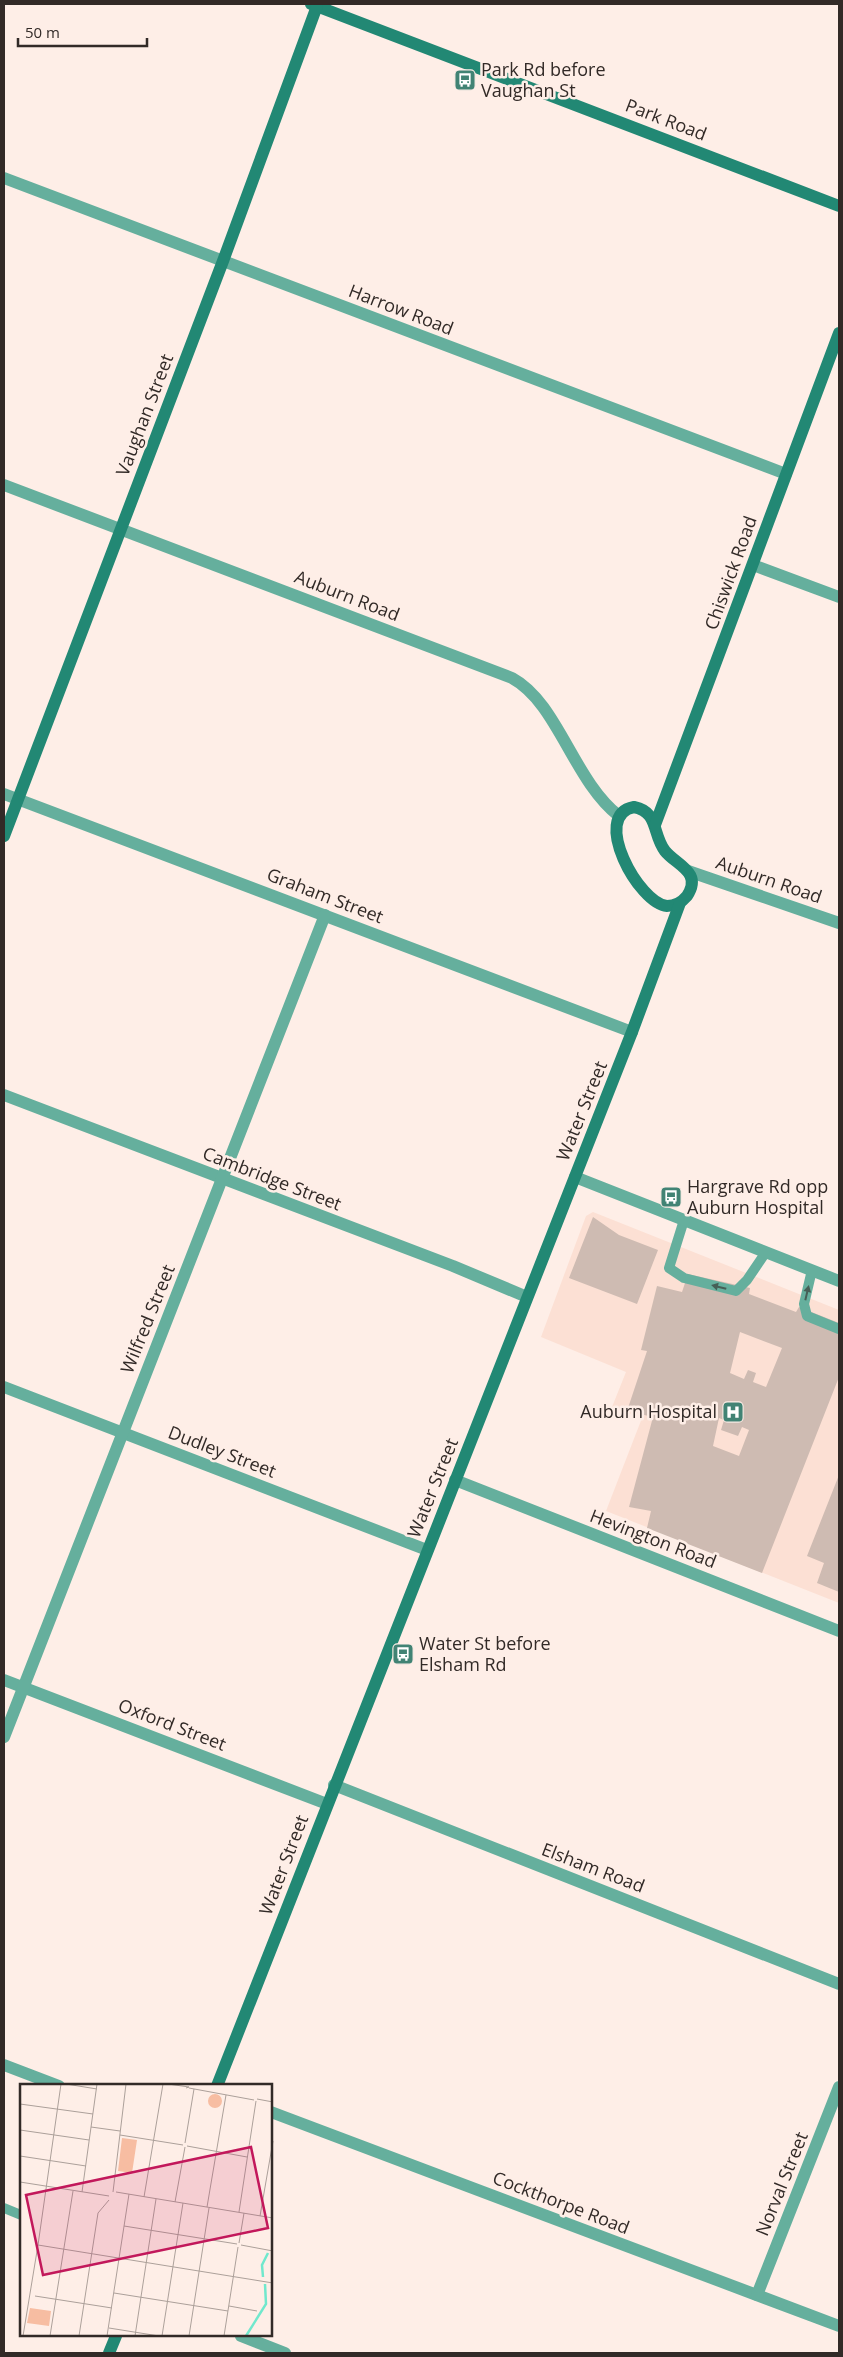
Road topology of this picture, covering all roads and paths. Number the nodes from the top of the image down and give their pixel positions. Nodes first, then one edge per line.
1 (314, 5) edge
2 (4, 178) edge
3 (839, 206) edge
4 (223, 261) junction
5 (839, 333) edge
6 (786, 474) junction
7 (4, 485) edge
8 (120, 529) junction
9 (753, 565) junction
10 (839, 597) edge
11 (4, 794) edge
12 (18, 800) junction
13 (619, 816) junction
14 (655, 826) junction
15 (4, 836) edge
16 (688, 871) junction
17 (680, 903) junction
18 (325, 914) junction
19 (839, 922) edge
20 (632, 1032) junction
21 (4, 1095) edge
22 (575, 1177) junction
23 (223, 1180) junction
24 (684, 1220) junction
25 (766, 1252) junction
26 (812, 1270) junction
27 (839, 1281) edge
28 (527, 1297) junction
29 (839, 1329) edge
30 (4, 1387) edge
31 (122, 1432) junction
32 (455, 1480) junction
33 (427, 1550) junction
34 (839, 1631) edge
35 (4, 1680) edge
36 (24, 1687) junction
37 (4, 1737) edge
38 (334, 1785) junction
39 (326, 1804) junction
40 (839, 1984) edge
41 (4, 2065) edge
42 (54, 2084) edge
43 (217, 2084) edge
44 (839, 2087) edge
45 (272, 2112) edge
46 (4, 2208) edge
47 (20, 2215) edge
48 (756, 2295) junction
49 (839, 2326) edge
50 (116, 2337) edge
51 (244, 2337) edge
52 (109, 2353) edge
53 (285, 2353) edge

1 - 3 street, Park Road
1 - 4 street, Vaughan Street
2 - 4 street, Harrow Road
4 - 6 street, Harrow Road
4 - 8 street, Vaughan Street
5 - 6 street, Chiswick Road
6 - 9 street, Chiswick Road
7 - 8 street, Auburn Road
8 - 12 street, Vaughan Street
8 - 13 street, Auburn Road
9 - 10 street
9 - 14 street, Chiswick Road
11 - 12 street, Graham Street
12 - 15 street, Vaughan Street
12 - 18 street, Graham Street
13 - 14 street
13 - 17 street
14 - 16 street
16 - 17 street, Water Street
16 - 19 street, Auburn Road
17 - 20 street, Water Street
18 - 20 street, Graham Street
18 - 23 street, Wilfred Street
20 - 22 street, Water Street
21 - 23 street, Cambridge Street
22 - 24 street
22 - 28 street, Water Street
23 - 28 street, Cambridge Street
23 - 31 street, Wilfred Street
24 - 25 street
25 -> 24 lane
25 - 26 street
26 - 27 street
29 -> 26 lane
28 - 32 street, Water Street
30 - 31 street, Dudley Street
31 - 33 street, Dudley Street
31 - 36 street, Wilfred Street
32 - 33 street, Water Street
32 - 34 street, Hevington Road
33 - 38 street, Water Street
35 - 36 street, Oxford Street
36 - 37 street, Wilfred Street
36 - 39 street, Oxford Street
38 - 39 street, Water Street
38 - 40 street, Elsham Road
39 - 43 street, Water Street
41 - 42 street
44 - 48 street, Norval Street
45 - 48 street, Cockthorpe Road
46 - 47 lane
48 - 49 street, Cockthorpe Road
50 - 52 street
51 - 53 street

